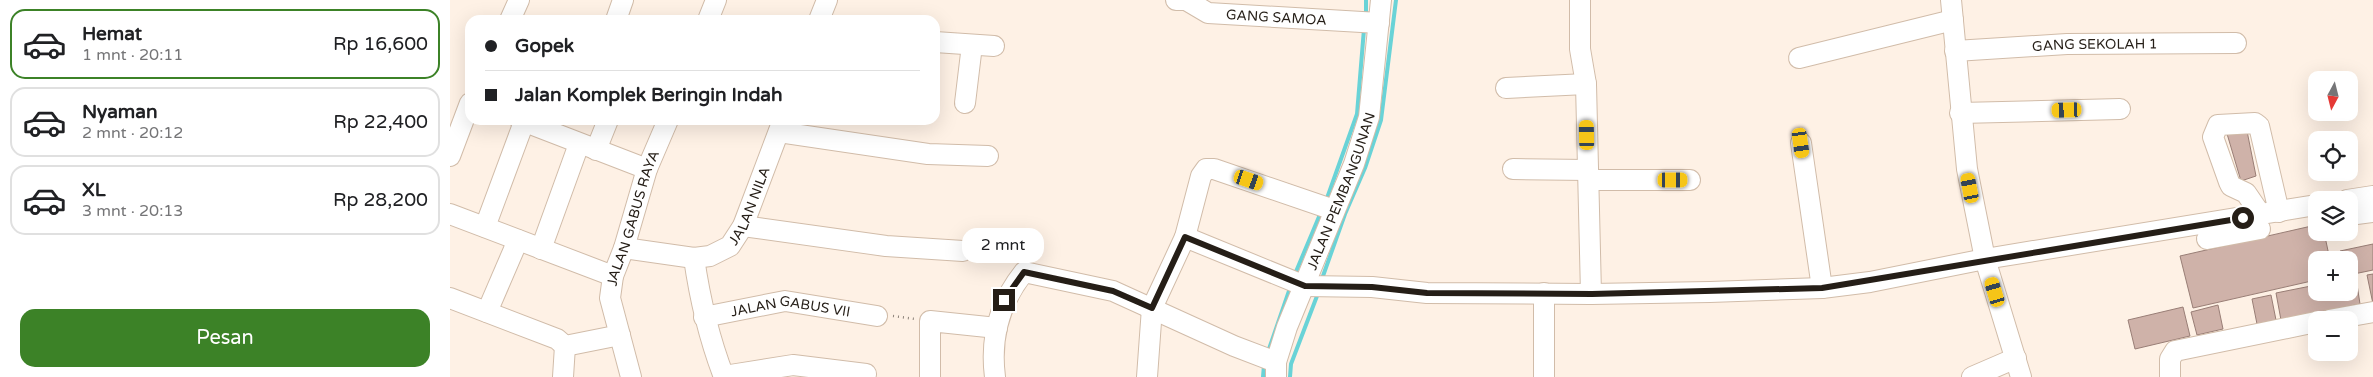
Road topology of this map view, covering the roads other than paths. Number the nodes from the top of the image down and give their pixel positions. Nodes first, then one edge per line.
1 (519, 0) edge
2 (623, 0) edge
3 (716, 0) edge
4 (827, 0) edge
5 (1176, 0) edge
6 (1381, 0) edge
7 (1580, 0) edge
8 (1951, 0) edge
9 (512, 15) edge
10 (618, 15) edge
11 (710, 15) edge
12 (821, 15) edge
13 (1953, 20) junction
14 (1379, 23) junction
15 (940, 42) edge
16 (2236, 43) dead end
17 (972, 45) junction
18 (994, 46) dead end
19 (1955, 51) junction
20 (1800, 58) dead end
21 (1586, 84) junction
22 (1506, 88) dead end
23 (965, 103) dead end
24 (2120, 108) dead end
25 (1960, 113) junction
26 (465, 117) edge
27 (521, 125) edge
28 (532, 125) edge
29 (604, 125) edge
30 (666, 125) edge
31 (782, 126) edge
32 (1801, 143) dead end
33 (587, 147) junction
34 (450, 156) edge
35 (988, 156) dead end
36 (648, 169) junction
37 (1513, 169) dead end
38 (1588, 175) junction
39 (1690, 180) dead end
40 (2373, 196) edge
41 (2358, 198) edge
42 (2308, 206) edge
43 (1334, 210) junction
44 (2373, 212) edge
45 (450, 214) edge
46 (2358, 214) edge
47 (2308, 220) edge
48 (485, 226) junction
49 (743, 226) junction
50 (1185, 237) junction
51 (2207, 239) dead end
52 (518, 240) junction
53 (624, 248) junction
54 (541, 249) junction
55 (963, 251) dead end
56 (694, 258) junction
57 (1985, 260) junction
58 (613, 276) junction
59 (1305, 286) junction
60 (1822, 288) junction
61 (1544, 293) junction
62 (1592, 294) junction
63 (450, 298) edge
64 (1152, 308) junction
65 (487, 312) junction
66 (2373, 312) edge
67 (2358, 315) edge
68 (877, 316) road end
69 (704, 317) junction
70 (2308, 324) edge
71 (997, 328) junction
72 (620, 335) junction
73 (566, 346) junction
74 (2018, 368) edge
75 (1276, 369) edge
76 (866, 374) dead end
77 (724, 376) edge
78 (563, 377) edge
79 (631, 377) edge
80 (930, 377) edge
81 (995, 377) edge
82 (1147, 377) edge
83 (1544, 377) edge
84 (1972, 377) edge
85 (2170, 377) edge

1 - 9 street
2 - 10 street
3 - 11 street
4 - 12 street
5 - 14 street, GANG SAMOA
6 - 14 street, JALAN PEMBANGUNAN
7 - 21 street
8 - 13 street
13 - 19 street
13 - 20 street
14 - 43 street, JALAN PEMBANGUNAN
15 - 17 street
16 - 19 street, GANG SEKOLAH 1
17 - 18 street
17 - 23 street
19 - 25 street
21 - 22 street
21 - 38 street
24 - 25 street
25 - 57 street
26 - 34 street
27 - 48 street
28 - 33 street
29 - 33 street
30 - 36 street, JALAN GABUS RAYA
31 - 35 street
31 - 49 street, JALAN NILA
32 - 60 street
33 - 36 street
33 - 54 street
36 - 53 street, JALAN GABUS RAYA
37 - 38 street
38 - 39 street
38 - 62 street
40 - 41 street
42 - 57 street
43 - 50 street
43 - 59 street, JALAN PEMBANGUNAN
44 - 46 street
45 - 48 street
47 - 51 street
48 - 52 street
49 - 55 street
49 - 56 street, JALAN NILA
50 - 59 street
50 - 64 street
52 - 54 street
52 - 65 street
53 - 56 street, JALAN NILA
53 - 58 street, JALAN GABUS RAYA
54 - 58 street
56 - 69 street
57 - 60 street
57 - 74 street
58 - 72 street, JALAN GABUS RAYA
59 - 61 street
59 - 75 street, JALAN PEMBANGUNAN
60 - 62 street
61 - 62 street
61 - 83 street
63 - 65 street
64 - 71 street
64 - 75 street
64 - 82 street
65 - 73 street
66 - 67 street
68 - 69 street, JALAN GABUS VII
69 - 77 street
70 - 85 street
71 - 80 street
71 - 81 street
72 - 73 street
72 - 79 street, JALAN GABUS RAYA
73 - 78 street
74 - 84 street
76 - 77 street

